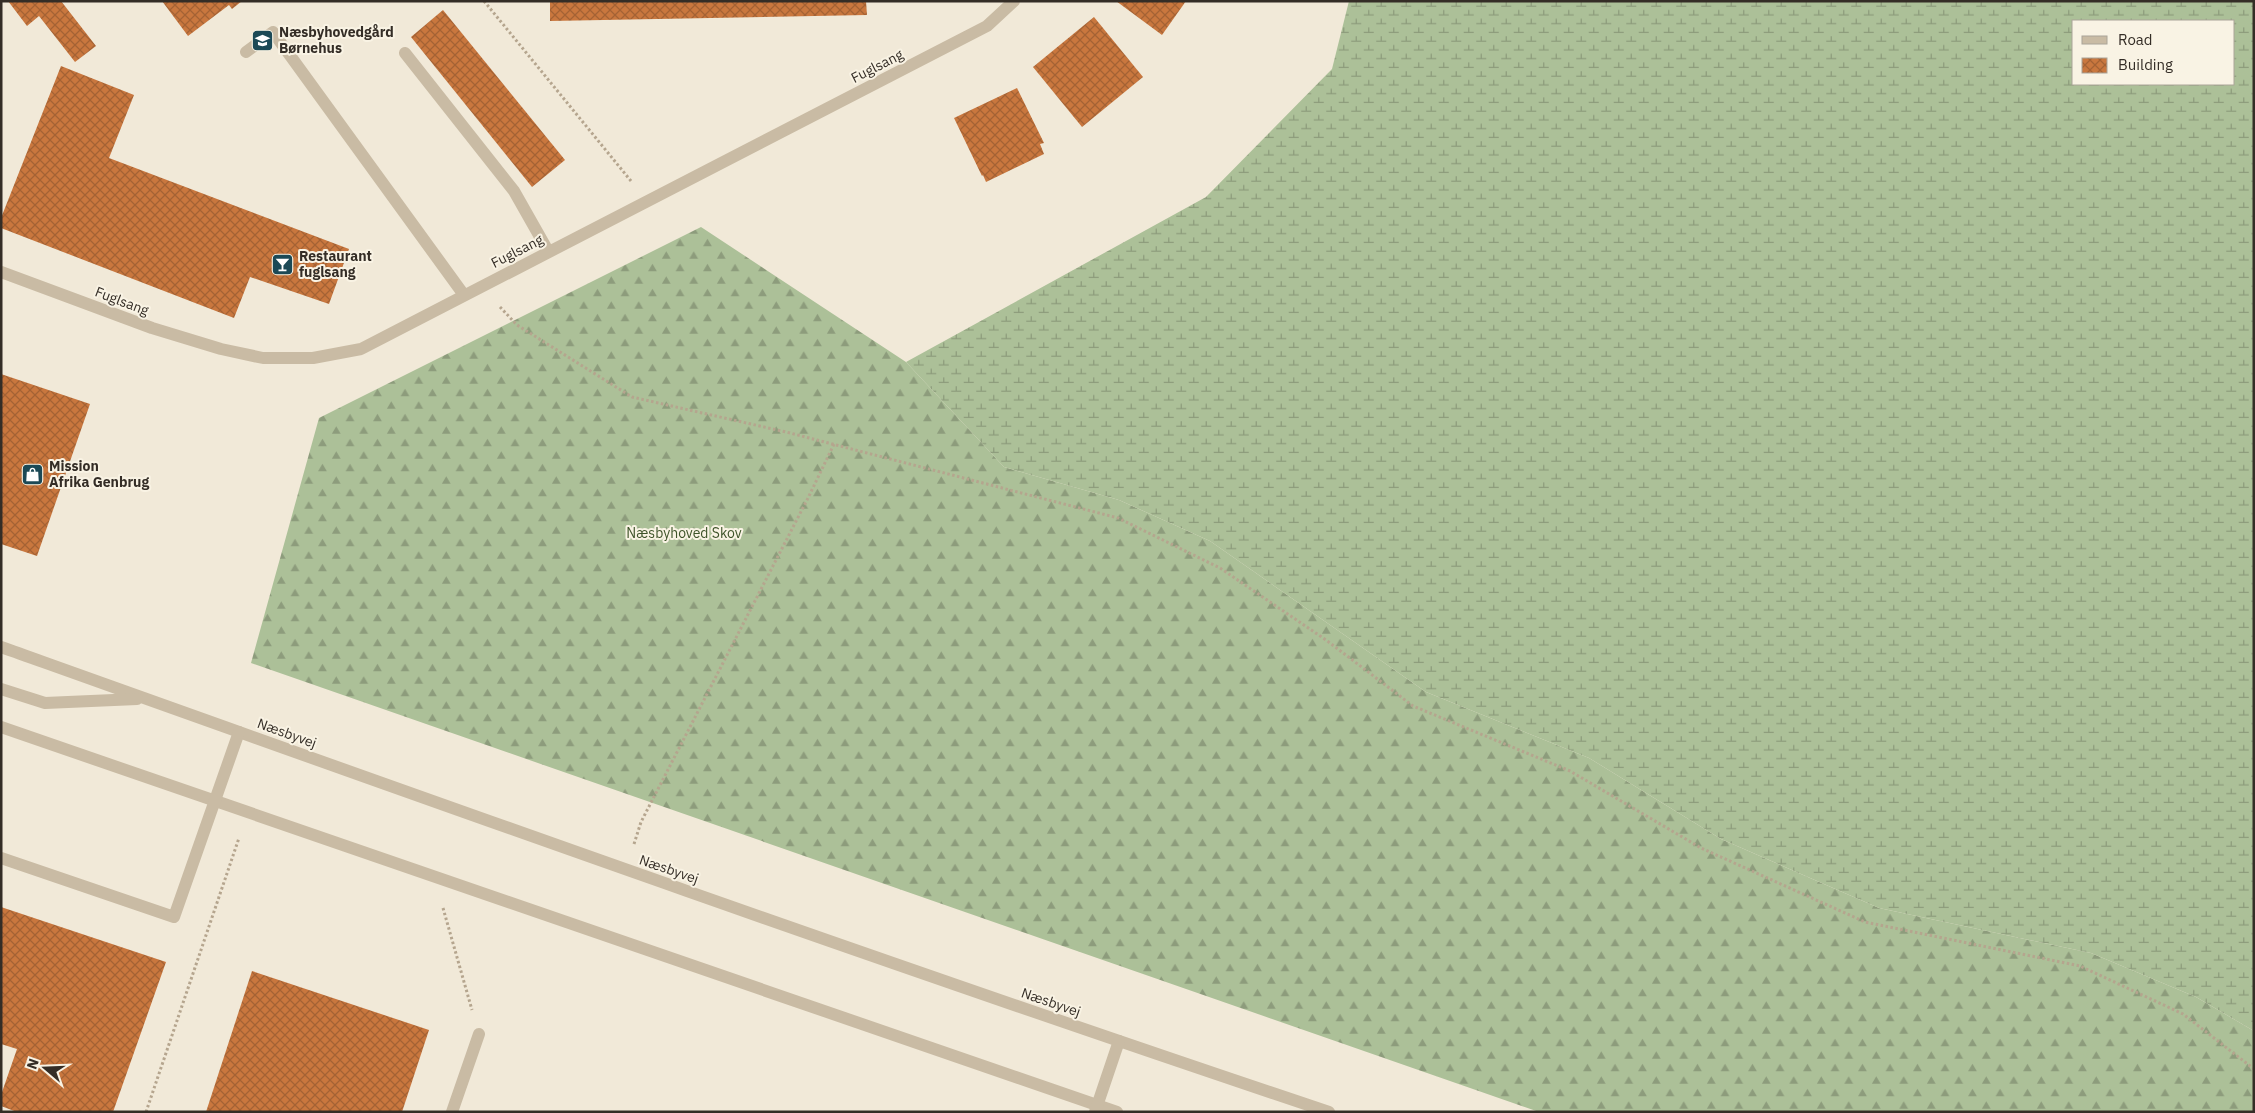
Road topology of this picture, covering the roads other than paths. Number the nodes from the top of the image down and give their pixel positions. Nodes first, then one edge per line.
1 (1014, 1) edge
2 (246, 52) dead end
3 (405, 53) dead end
4 (548, 251) junction
5 (1, 272) edge
6 (464, 295) junction
7 (1, 647) edge
8 (1, 689) edge
9 (145, 698) junction
10 (1, 726) edge
11 (239, 732) junction
12 (216, 800) junction
13 (1, 858) edge
14 (479, 1034) road end
15 (1119, 1041) junction
16 (1097, 1108) edge
17 (452, 1112) edge
18 (1117, 1112) edge
19 (1329, 1112) edge

1 - 4 street, Fuglsang
2 - 6 street
3 - 4 street
4 - 6 street, Fuglsang
5 - 6 street, Fuglsang
7 - 9 street, Næsbyvej
8 - 9 street
9 - 11 street, Næsbyvej
10 - 12 street
11 - 12 street
11 - 15 street, Næsbyvej
12 - 13 street
12 - 16 street
14 - 17 street
15 - 16 street
15 - 19 street, Næsbyvej
16 - 18 street

